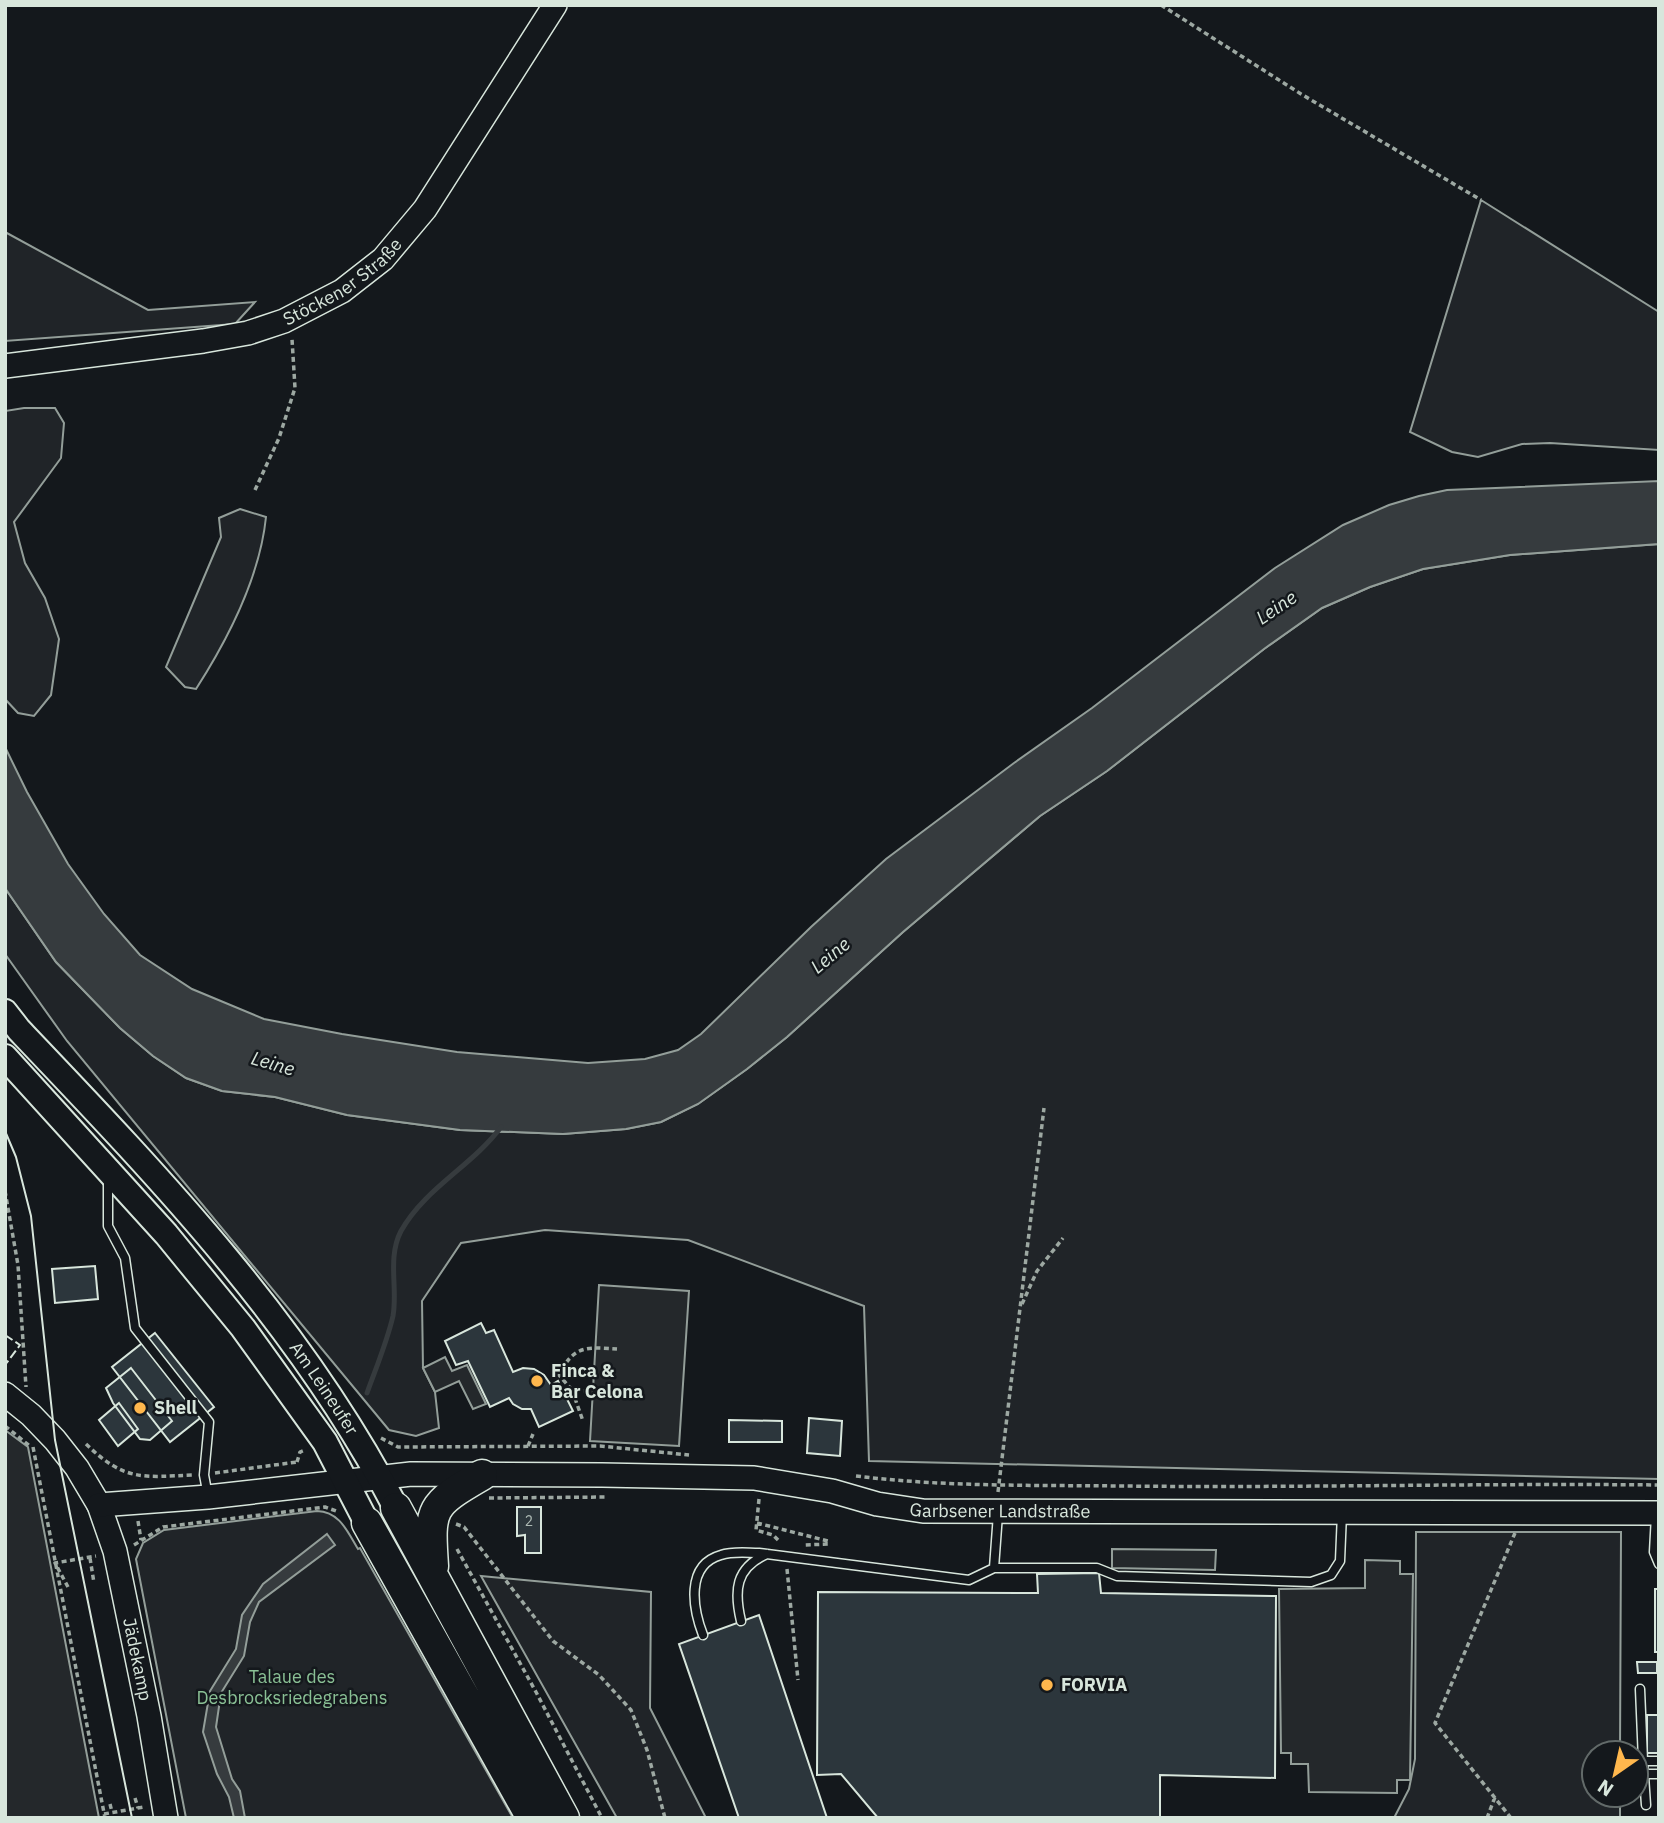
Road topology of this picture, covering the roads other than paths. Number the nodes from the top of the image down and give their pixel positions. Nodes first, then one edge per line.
1 (555, 5) edge
2 (5, 366) edge
3 (5, 1013) edge
4 (5, 1057) edge
5 (108, 1170) junction
6 (16, 1392) edge
7 (482, 1475) junction
8 (379, 1476) junction
9 (347, 1481) junction
10 (206, 1486) junction
11 (99, 1505) junction
12 (396, 1508) joint
13 (998, 1511) junction
14 (1658, 1512) edge
15 (1342, 1513) junction
16 (367, 1522) joint
17 (767, 1554) junction
18 (1659, 1563) edge
19 (994, 1568) junction
20 (433, 1577) junction
21 (741, 1621) dead end
22 (703, 1635) dead end
23 (1640, 1689) dead end
24 (1642, 1739) edge
25 (166, 1818) edge
26 (532, 1818) edge
27 (564, 1818) edge

1 - 2 street, Stöckener Straße
3 - 8 main road, Am Leineufer
4 - 5 main road, Am Leineufer
5 - 9 main road, Am Leineufer
5 - 10 lane
6 - 11 street, Jädekamp
7 - 8 street, Garbsener Landstraße
7 - 13 street, Garbsener Landstraße
7 - 20 highway
8 - 9 street, Garbsener Landstraße
8 - 12 main road, Am Leineufer
9 - 10 street
9 - 16 main road, Am Leineufer
10 - 11 street
11 - 25 street, Jädekamp
12 - 20 highway, Am Leineufer
13 - 15 street, Garbsener Landstraße
13 - 19 lane
14 - 15 street, Garbsener Landstraße
14 - 18 lane
15 - 19 lane
16 - 26 highway, Am Leineufer
17 - 19 lane
17 - 21 lane
17 - 22 lane
20 - 27 highway, Am Leineufer
23 - 24 lane

